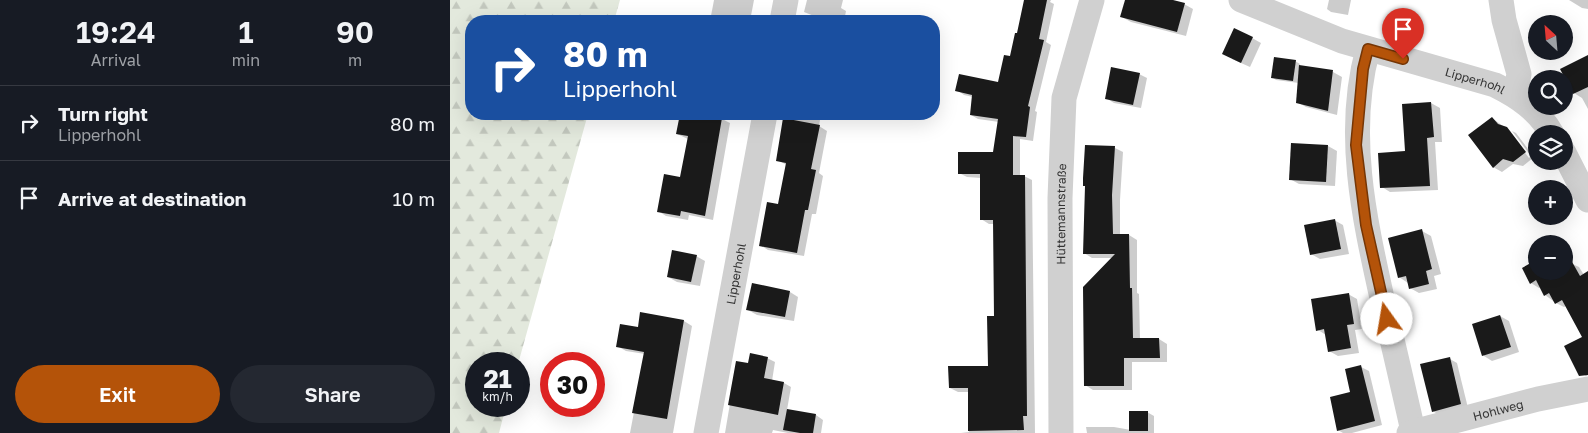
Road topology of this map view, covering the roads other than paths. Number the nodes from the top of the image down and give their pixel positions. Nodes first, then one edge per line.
1 (786, 0) edge
2 (1092, 0) edge
3 (1242, 0) edge
4 (1501, 0) edge
5 (783, 15) edge
6 (1368, 49) junction
7 (1515, 95) junction
8 (764, 120) edge
9 (1545, 125) edge
10 (1573, 170) edge
11 (1588, 200) edge
12 (1588, 389) edge
13 (1411, 432) edge
14 (706, 433) edge
15 (1060, 433) edge

1 - 5 street
2 - 15 street, Hüttemannstraße
3 - 6 street, Lipperhohl
4 - 7 street
6 - 7 street, Lipperhohl
6 - 13 street
7 - 9 street, Lipperhohl
8 - 14 street, Lipperhohl
10 - 11 street
12 - 13 street, Hohlweg

